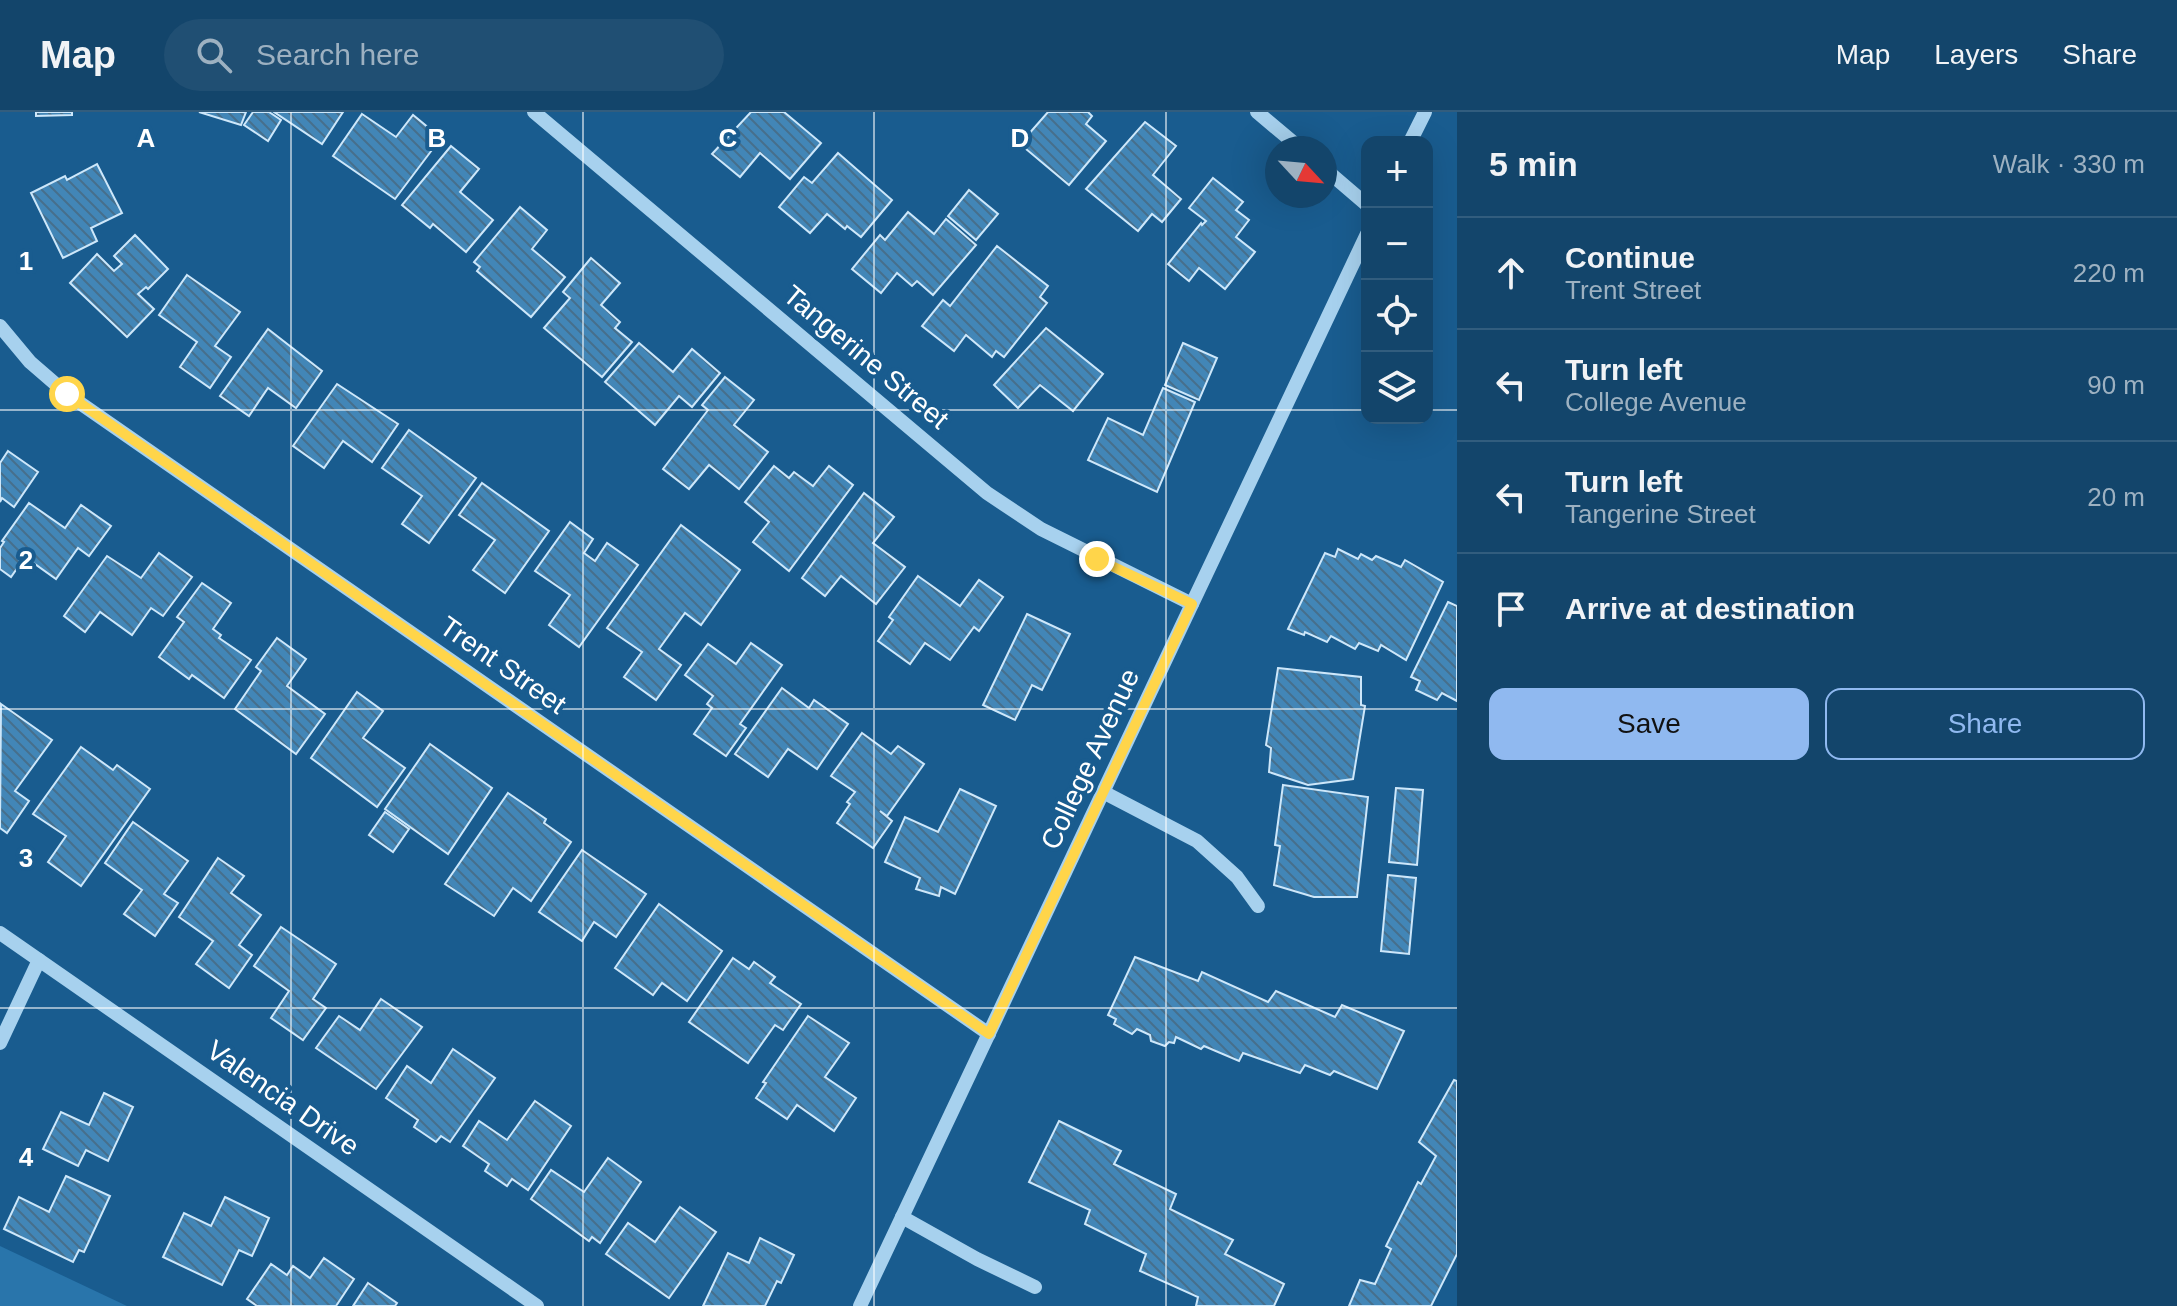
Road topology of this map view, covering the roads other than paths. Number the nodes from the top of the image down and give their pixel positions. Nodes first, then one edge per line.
1 (534, 112) edge
2 (1257, 112) edge
3 (1425, 112) edge
4 (1286, 136) edge
5 (1413, 136) edge
6 (1337, 179) edge
7 (1361, 200) edge
8 (1361, 247) edge
9 (0, 326) edge
10 (1192, 604) junction
11 (1103, 792) junction
12 (1258, 906) dead end
13 (0, 933) edge
14 (39, 960) junction
15 (989, 1034) junction
16 (0, 1043) edge
17 (902, 1217) junction
18 (1035, 1287) dead end
19 (537, 1306) edge
20 (860, 1306) edge

1 - 10 street, Tangerine Street
2 - 4 street
3 - 5 street
6 - 7 street
8 - 10 street, College Avenue
9 - 15 street, Trent Street
10 - 11 street, College Avenue
11 - 12 street
11 - 15 street, College Avenue
13 - 14 street, Valencia Drive
14 - 16 street
14 - 19 street, Valencia Drive
15 - 17 street, College Avenue
17 - 18 street
17 - 20 street, College Avenue

